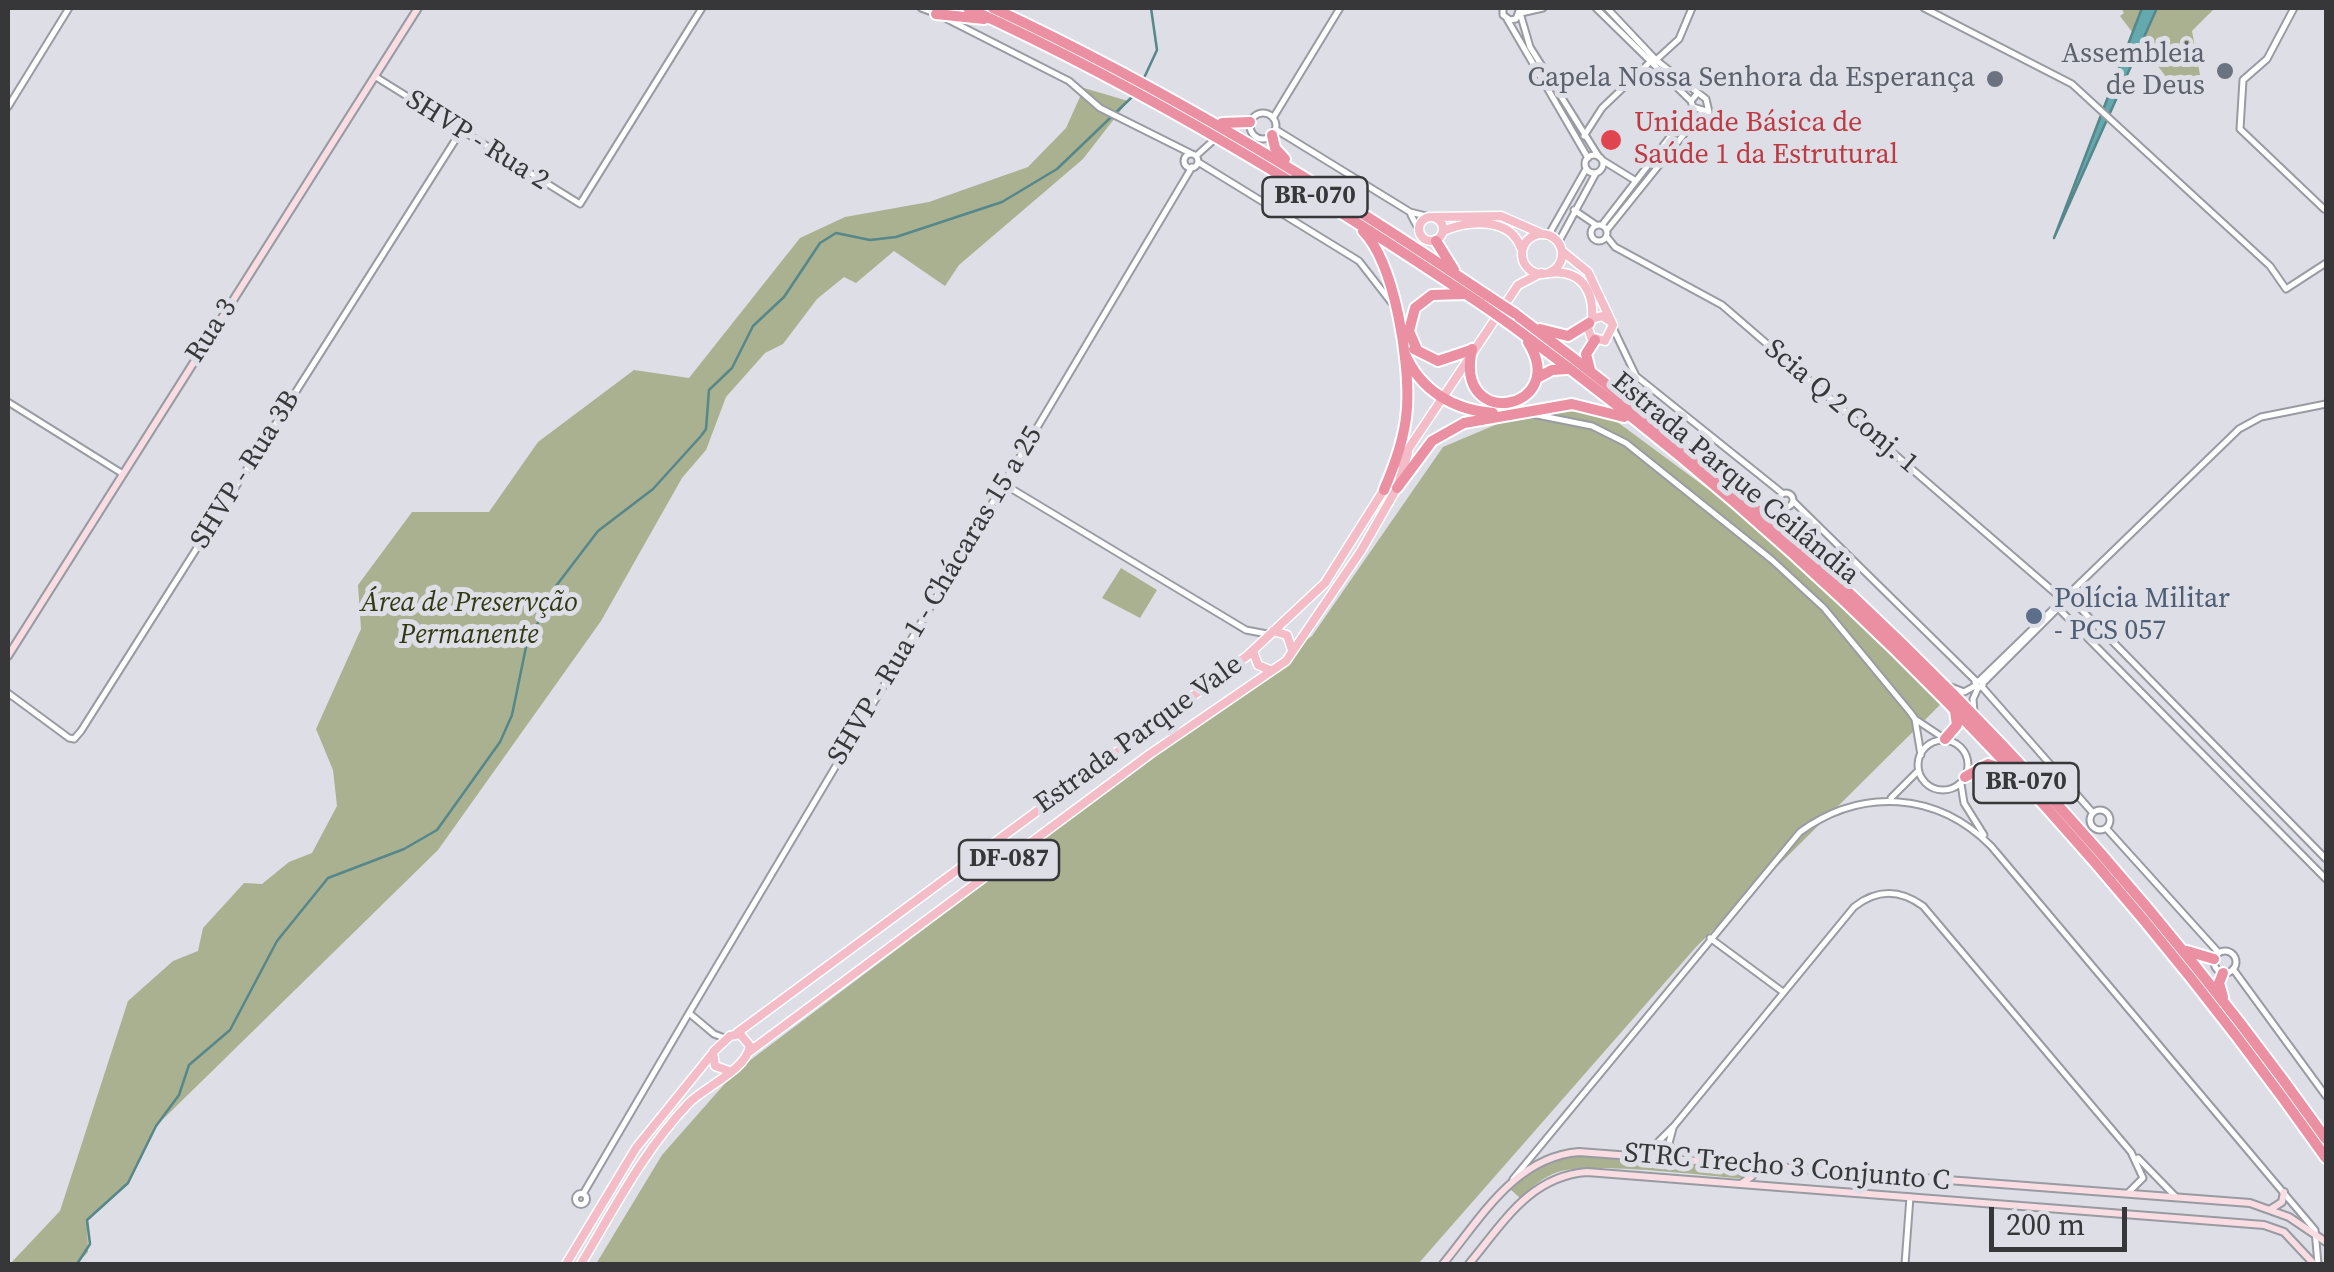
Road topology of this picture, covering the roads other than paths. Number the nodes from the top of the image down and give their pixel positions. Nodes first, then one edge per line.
1 (70, 8) edge
2 (418, 8) edge
3 (702, 8) edge
4 (921, 8) edge
5 (968, 8) edge
6 (993, 8) edge
7 (1340, 8) edge
8 (1543, 8) edge
9 (1596, 8) edge
10 (1606, 8) edge
11 (1692, 8) edge
12 (1924, 8) edge
13 (2294, 8) edge
14 (1520, 11) edge
15 (1502, 12) edge
16 (936, 14) junction
17 (998, 22) junction
18 (1653, 61) junction
19 (374, 76) junction
20 (1126, 81) junction
21 (1143, 90) junction
22 (1694, 101) junction
23 (8, 107) edge
24 (1701, 113) junction
25 (1205, 117) junction
26 (1273, 118) junction
27 (1250, 122) junction
28 (460, 131) junction
29 (1274, 132) junction
30 (1584, 136) junction
31 (1216, 138) junction
32 (1176, 150) junction
33 (1195, 157) junction
34 (1588, 158) junction
35 (1600, 158) junction
36 (1187, 165) junction
37 (1586, 169) junction
38 (1596, 174) junction
39 (1310, 179) junction
40 (1636, 182) junction
41 (2324, 209) dead end
42 (1410, 212) junction
43 (1572, 212) junction
44 (1348, 216) junction
45 (1432, 217) junction
46 (1601, 229) junction
47 (1419, 230) junction
48 (1444, 231) junction
49 (1544, 235) junction
50 (1436, 241) junction
51 (1560, 247) junction
52 (1522, 252) junction
53 (2326, 263) edge
54 (1545, 273) junction
55 (1457, 275) junction
56 (1518, 285) junction
57 (1467, 294) junction
58 (1486, 301) junction
59 (1396, 314) junction
60 (1590, 321) junction
61 (1612, 323) junction
62 (1524, 328) junction
63 (1600, 340) junction
64 (1400, 342) junction
65 (1416, 350) junction
66 (1472, 350) junction
67 (1620, 350) junction
68 (1568, 369) junction
69 (1590, 371) junction
70 (1537, 378) junction
71 (1440, 397) junction
72 (8, 402) edge
73 (2326, 404) edge
74 (1524, 413) junction
75 (1641, 424) junction
76 (1412, 439) junction
77 (122, 474) junction
78 (1002, 483) junction
79 (1397, 488) junction
80 (1384, 490) junction
81 (1780, 497) junction
82 (1790, 504) junction
83 (2066, 597) junction
84 (2058, 608) junction
85 (1246, 630) junction
86 (1270, 633) junction
87 (1253, 650) junction
88 (1292, 650) junction
89 (8, 656) edge
90 (1270, 670) junction
91 (1979, 684) junction
92 (2156, 685) junction
93 (1948, 686) junction
94 (8, 693) edge
95 (2144, 697) junction
96 (2170, 699) junction
97 (1953, 705) junction
98 (2157, 709) junction
99 (1974, 712) junction
100 (1916, 719) junction
101 (1945, 739) junction
102 (1920, 755) junction
103 (1918, 768) junction
104 (2020, 777) junction
105 (1963, 780) junction
106 (1889, 800) junction
107 (2060, 805) junction
108 (2283, 814) junction
109 (2092, 815) junction
110 (2272, 824) junction
111 (2102, 829) junction
112 (2301, 832) junction
113 (2290, 844) junction
114 (1991, 846) junction
115 (2098, 846) junction
116 (2326, 859) edge
117 (2326, 880) edge
118 (1710, 938) junction
119 (2181, 948) junction
120 (2216, 956) junction
121 (2228, 971) junction
122 (1783, 992) junction
123 (2225, 1002) junction
124 (689, 1012) junction
125 (707, 1029) junction
126 (737, 1033) junction
127 (727, 1038) junction
128 (713, 1052) junction
129 (750, 1052) junction
130 (729, 1071) junction
131 (2326, 1096) edge
132 (1674, 1126) junction
133 (2326, 1139) edge
134 (2131, 1152) junction
135 (1634, 1155) junction
136 (2326, 1158) edge
137 (1676, 1159) junction
138 (1748, 1165) junction
139 (1804, 1168) junction
140 (1740, 1184) junction
141 (1765, 1186) junction
142 (2051, 1188) junction
143 (1502, 1192) junction
144 (2284, 1192) junction
145 (2123, 1194) junction
146 (1910, 1198) junction
147 (2178, 1199) junction
148 (2215, 1201) junction
149 (2046, 1208) junction
150 (2271, 1209) junction
151 (597, 1210) junction
152 (1515, 1210) junction
153 (2071, 1210) junction
154 (2211, 1220) junction
155 (2315, 1230) junction
156 (2326, 1242) edge
157 (566, 1264) edge
158 (581, 1264) edge
159 (1444, 1264) edge
160 (1470, 1264) edge
161 (1905, 1264) edge
162 (2316, 1264) edge

1 - 23 street
2 - 19 main road, Rua 3
3 - 28 street, SHVP - Rua 2
4 - 16 street
5 - 17 highway, Estrada Parque Ceilândia / BR-070
6 - 20 highway, Estrada Parque Ceilândia / BR-070
7 - 26 street
8 - 14 street
9 - 18 street
10 - 18 street
11 - 18 street
12 - 53 street
13 - 41 street
14 - 15 street
14 - 30 street
15 - 34 street
16 - 17 highway
16 - 32 street
17 - 20 highway, Estrada Parque Ceilândia / BR-070
18 - 22 street
18 - 30 street
19 - 28 street, SHVP - Rua 2
19 - 77 main road, Rua 3
20 - 21 highway, Estrada Parque Ceilândia / BR-070
21 - 25 highway, Estrada Parque Ceilândia / BR-070
21 - 31 highway, Estrada Parque Ceilândia / BR-070
22 - 24 street
22 - 24 street
22 - 40 street
24 - 46 street
25 - 27 highway
25 - 39 highway, Estrada Parque Ceilândia / BR-070
26 - 27 street
26 - 29 street
27 - 29 street
28 - 94 street, SHVP - Rua 3B
29 - 39 highway
29 - 42 street
30 - 35 street
31 - 33 street
31 - 44 highway, Estrada Parque Ceilândia / BR-070
32 - 33 street
32 - 36 street
33 - 36 street
33 - 36 street
33 - 59 street
34 - 35 street
34 - 37 street
35 - 38 street
35 - 40 street
36 - 78 street, SHVP - Rua 1 - Chácaras 15 a 25
37 - 38 street
37 - 49 street
38 - 43 street
39 - 55 highway, Estrada Parque Ceilândia / BR-070
40 - 46 street
42 - 45 street
42 - 47 street
43 - 46 street, Scia Q 2 Conj. 1
43 - 51 street
44 - 57 highway, Estrada Parque Ceilândia / BR-070
44 - 59 highway
45 - 47 main road
45 - 48 main road
45 - 49 main road
46 - 83 street, Scia Q 2 Conj. 1
47 - 50 main road
48 - 50 main road
48 - 52 main road
49 - 51 main road
49 - 52 main road
50 - 55 highway
51 - 54 main road
51 - 61 main road
52 - 54 main road
52 - 56 main road, DF-087
54 - 56 main road, DF-087
54 - 60 main road
55 - 58 highway, Estrada Parque Ceilândia / BR-070
56 - 66 main road, DF-087
57 - 58 highway, Estrada Parque Ceilândia / BR-070
57 - 65 highway
58 - 62 highway, Estrada Parque Ceilândia / BR-070, bridge
59 - 64 highway
60 - 61 main road
60 - 62 highway
60 - 63 main road
61 - 63 main road
61 - 67 street
62 - 68 highway, Estrada Parque Ceilândia / BR-070
62 - 69 highway, Estrada Parque Ceilândia / BR-070
62 - 70 highway
63 - 67 street
63 - 69 highway
64 - 65 highway
64 - 71 highway
64 - 80 highway
65 - 66 highway
66 - 70 highway
66 - 71 main road, DF-087
67 - 81 street
68 - 70 highway
68 - 75 highway, Estrada Parque Ceilândia / BR-070
69 - 93 highway, Estrada Parque Ceilândia / BR-070
71 - 74 highway
71 - 76 main road, DF-087
72 - 77 street
73 - 83 street
74 - 75 highway
74 - 79 highway
74 - 100 street
75 - 97 highway, Estrada Parque Ceilândia / BR-070
76 - 79 main road, DF-087
76 - 80 main road, DF-087
77 - 89 main road, Rua 3
78 - 85 street
78 - 124 street, SHVP - Rua 1 - Chácaras 15 a 25
79 - 88 main road, DF-087
80 - 86 main road, DF-087
81 - 82 street
81 - 82 street
82 - 91 street
83 - 84 street
83 - 92 street, Scia Q 2 Conj. 1
84 - 91 street
84 - 95 street
85 - 86 street
85 - 87 street
86 - 87 main road, DF-087
86 - 88 main road
87 - 90 main road
87 - 126 main road, Estrada Parque Vale / DF-087
88 - 90 main road, DF-087
90 - 129 main road, Estrada Parque Vale / DF-087
91 - 93 street
91 - 99 street
91 - 109 street
92 - 95 street
92 - 96 street, Scia Q 2 Conj. 1
93 - 99 highway, Estrada Parque Ceilândia / BR-070
95 - 98 street
96 - 98 street
96 - 108 street, Scia Q 2 Conj. 1
97 - 101 highway
97 - 104 highway, Estrada Parque Ceilândia / BR-070
98 - 110 street
99 - 107 highway, Estrada Parque Ceilândia / BR-070
100 - 101 street
100 - 102 street
101 - 102 street
101 - 105 street
102 - 103 street
103 - 105 street
103 - 106 street
104 - 105 highway
104 - 136 highway, Estrada Parque Ceilândia / BR-070
105 - 114 street
106 - 114 street
106 - 118 street
107 - 109 highway
107 - 115 highway, Estrada Parque Ceilândia / BR-070
108 - 110 street
108 - 112 street, Scia Q 2 Conj. 1
109 - 111 street
109 - 111 street
110 - 113 street
111 - 115 highway
111 - 120 street
112 - 113 street
112 - 116 street, Scia Q 2 Conj. 1
113 - 117 street
114 - 144 street
115 - 119 highway, Estrada Parque Ceilândia / BR-070
118 - 122 street
118 - 143 street
119 - 120 highway
119 - 123 highway, Estrada Parque Ceilândia / BR-070
120 - 121 street
120 - 121 street
121 - 123 highway
121 - 131 street
122 - 132 street
122 - 134 street
123 - 133 highway, Estrada Parque Ceilândia / BR-070
124 - 125 street
124 - 151 street, SHVP - Rua 1 - Chácaras 15 a 25
125 - 127 street
125 - 128 street
126 - 127 main road, DF-087
126 - 129 main road
127 - 128 main road, DF-087
128 - 130 main road
128 - 151 main road, DF-087
129 - 130 main road, DF-087
130 - 158 main road, DF-087
132 - 135 street
132 - 137 street
134 - 145 street
134 - 147 street
135 - 137 main road, STRC Trecho 3 Conjunto C
135 - 143 main road, STRC Trecho 3 Conjunto C
137 - 138 main road, STRC Trecho 3 Conjunto C
138 - 139 main road, STRC Trecho 3 Conjunto C
138 - 140 main road
139 - 141 main road
139 - 142 main road, STRC Trecho 3 Conjunto C
140 - 141 main road, STRC Trecho 3 Conjunto C
140 - 152 main road, STRC Trecho 3 Conjunto C
141 - 146 main road, STRC Trecho 3 Conjunto C
142 - 145 main road, STRC Trecho 3 Conjunto C
142 - 149 main road
143 - 152 main road
143 - 159 main road, STRC Trecho 3 Conjunto C
144 - 150 main road
144 - 155 street
145 - 147 main road, STRC Trecho 3 Conjunto C
145 - 153 main road
146 - 149 main road, STRC Trecho 3 Conjunto C
146 - 161 street
147 - 148 main road, STRC Trecho 3 Conjunto C
148 - 150 main road, STRC Trecho 3 Conjunto C
148 - 154 main road
149 - 153 main road, STRC Trecho 3 Conjunto C
150 - 155 main road, STRC Trecho 3 Conjunto C
151 - 157 main road, DF-087
152 - 160 main road, STRC Trecho 3 Conjunto C
153 - 154 main road, STRC Trecho 3 Conjunto C
154 - 162 main road, STRC Trecho 3 Conjunto C
155 - 156 main road
155 - 162 street

